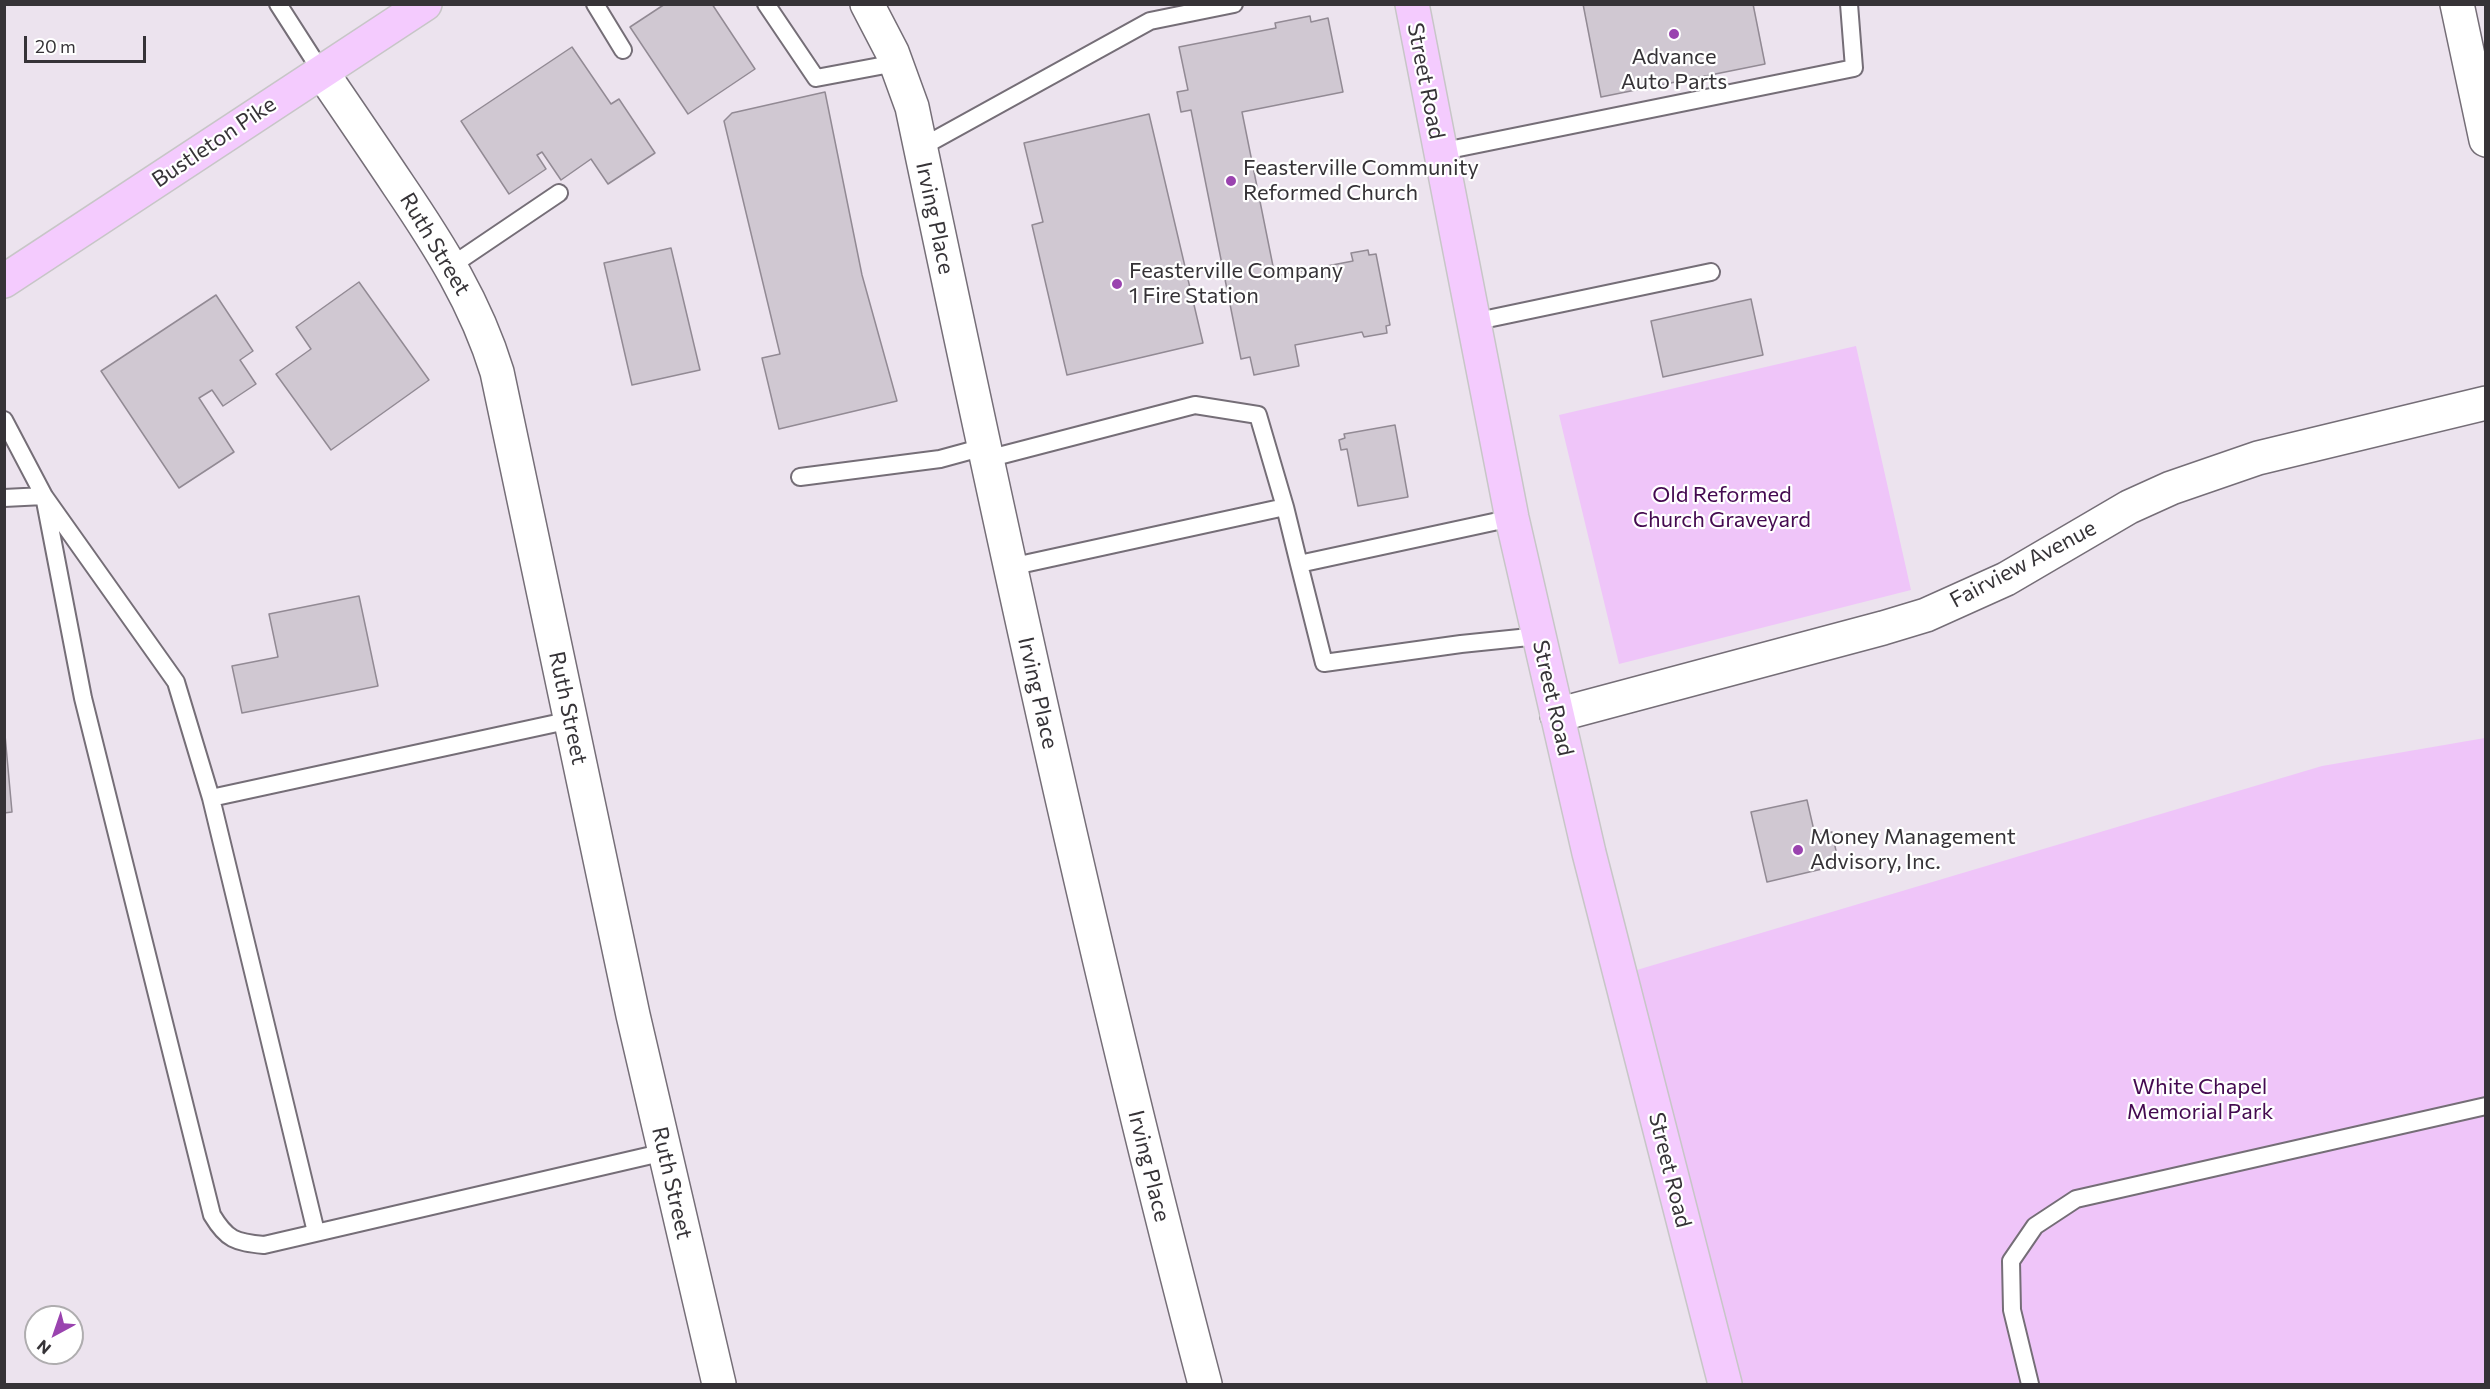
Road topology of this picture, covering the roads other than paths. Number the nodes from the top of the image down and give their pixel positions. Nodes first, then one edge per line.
1 (278, 4) edge
2 (424, 4) edge
3 (595, 4) edge
4 (766, 4) edge
5 (867, 4) edge
6 (1234, 4) edge
7 (1412, 4) edge
8 (1849, 4) edge
9 (2457, 4) edge
10 (623, 50) dead end
11 (896, 63) junction
12 (321, 71) junction
13 (2486, 140) edge
14 (920, 148) junction
15 (1439, 152) junction
16 (559, 193) dead end
17 (451, 266) junction
18 (1711, 272) dead end
19 (4, 281) edge
20 (1473, 322) junction
21 (2486, 403) edge
22 (4, 420) edge
23 (986, 453) junction
24 (800, 477) dead end
25 (44, 496) junction
26 (4, 498) edge
27 (1285, 507) junction
28 (1512, 518) junction
29 (1299, 564) junction
30 (1010, 567) junction
31 (1539, 636) junction
32 (1557, 716) junction
33 (571, 720) junction
34 (211, 798) junction
35 (2486, 1106) edge
36 (665, 1152) junction
37 (316, 1232) junction
38 (719, 1384) edge
39 (1205, 1384) edge
40 (1725, 1384) edge
41 (2030, 1384) edge

1 - 12 lane
2 - 12 main road, Bustleton Pike
3 - 10 lane
4 - 11 lane
5 - 11 street, Irving Place
6 - 14 lane
7 - 15 main road, Street Road
8 - 15 lane
9 - 13 street
11 - 14 street, Irving Place
12 - 17 street, Ruth Street
12 - 19 main road, Bustleton Pike
14 - 23 street, Irving Place
15 - 20 main road, Street Road
16 - 17 lane
17 - 33 street, Ruth Street
18 - 20 lane
20 - 28 main road, Street Road
21 - 32 street, Fairview Avenue
22 - 25 lane
23 - 24 lane
23 - 27 lane
23 - 30 street, Irving Place
25 - 26 lane
25 - 34 lane
25 - 37 lane
27 - 29 lane
27 - 30 lane
28 - 29 lane
28 - 31 main road, Street Road
29 - 31 lane
30 - 39 street, Irving Place
31 - 32 main road, Street Road
32 - 40 main road, Street Road
33 - 34 lane
33 - 36 street, Ruth Street
34 - 37 lane
35 - 41 lane
36 - 37 lane
36 - 38 street, Ruth Street

